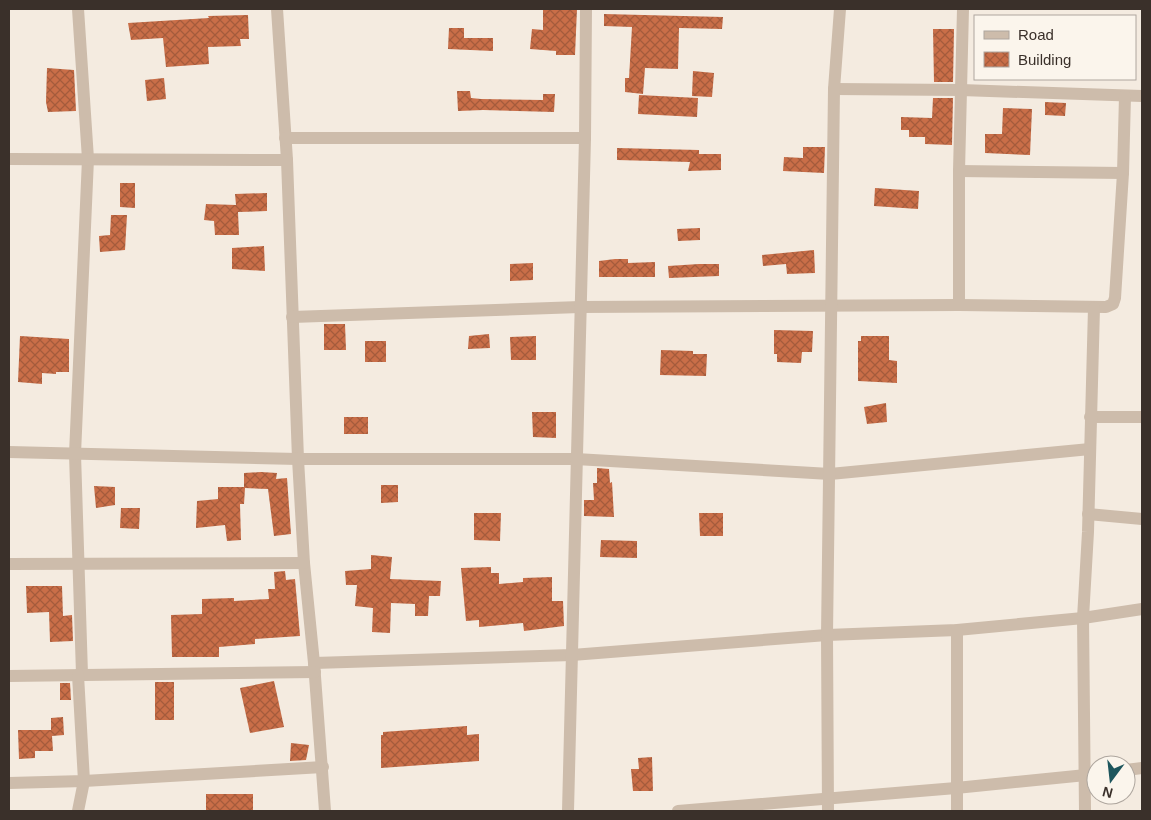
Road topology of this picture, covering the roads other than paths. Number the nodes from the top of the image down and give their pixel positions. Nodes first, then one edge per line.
1 (78, 9) edge
2 (277, 9) edge
3 (586, 9) edge
4 (840, 9) edge
5 (963, 9) edge
6 (834, 89) junction
7 (962, 90) junction
8 (1124, 96) junction
9 (1142, 96) edge
10 (285, 138) junction
11 (585, 138) junction
12 (9, 159) edge
13 (88, 159) junction
14 (287, 160) junction
15 (959, 171) junction
16 (1123, 173) junction
17 (959, 305) junction
18 (831, 306) junction
19 (580, 307) junction
20 (1094, 308) junction
21 (292, 317) junction
22 (1090, 417) junction
23 (1142, 417) edge
24 (1090, 449) junction
25 (9, 452) edge
26 (75, 454) junction
27 (298, 459) junction
28 (576, 459) junction
29 (830, 474) junction
30 (1088, 514) junction
31 (1142, 519) edge
32 (304, 563) junction
33 (9, 564) edge
34 (78, 564) junction
35 (1142, 609) edge
36 (1082, 618) junction
37 (957, 630) junction
38 (827, 635) junction
39 (572, 655) junction
40 (315, 667) junction
41 (80, 674) junction
42 (9, 676) edge
43 (1089, 755) edge
44 (323, 767) junction
45 (1086, 775) edge
46 (84, 782) junction
47 (9, 783) edge
48 (956, 788) junction
49 (828, 805) edge
50 (78, 811) edge
51 (325, 811) edge
52 (568, 811) edge
53 (678, 811) edge
54 (957, 811) edge

1 - 13 street
2 - 10 street
3 - 11 street
4 - 6 street
5 - 7 street
6 - 7 street
6 - 18 street
7 - 8 street
7 - 15 street
8 - 9 street
8 - 16 street
10 - 11 street
10 - 14 street
11 - 19 street
12 - 13 street
13 - 14 street
13 - 26 street
14 - 21 street
15 - 16 street
15 - 17 street
16 - 20 street
17 - 18 street
17 - 20 street
18 - 19 street
18 - 29 street
19 - 21 street
19 - 28 street
20 - 22 street
21 - 27 street
22 - 23 street
22 - 24 street
24 - 29 street
24 - 30 street
25 - 26 street
26 - 27 street
26 - 34 street
27 - 28 street
27 - 32 street
28 - 29 street
28 - 39 street
29 - 38 street
30 - 31 street
30 - 36 street
32 - 34 street
32 - 40 street
33 - 34 street
34 - 41 street
35 - 36 street
36 - 37 street
36 - 43 street
37 - 38 street
37 - 48 street
38 - 39 street
38 - 49 street
39 - 40 street
39 - 52 street
40 - 41 street
40 - 44 street
41 - 42 street
41 - 46 street
44 - 46 street
44 - 51 street
45 - 48 street
46 - 47 street
46 - 50 street
48 - 49 street
48 - 54 street
49 - 53 street

